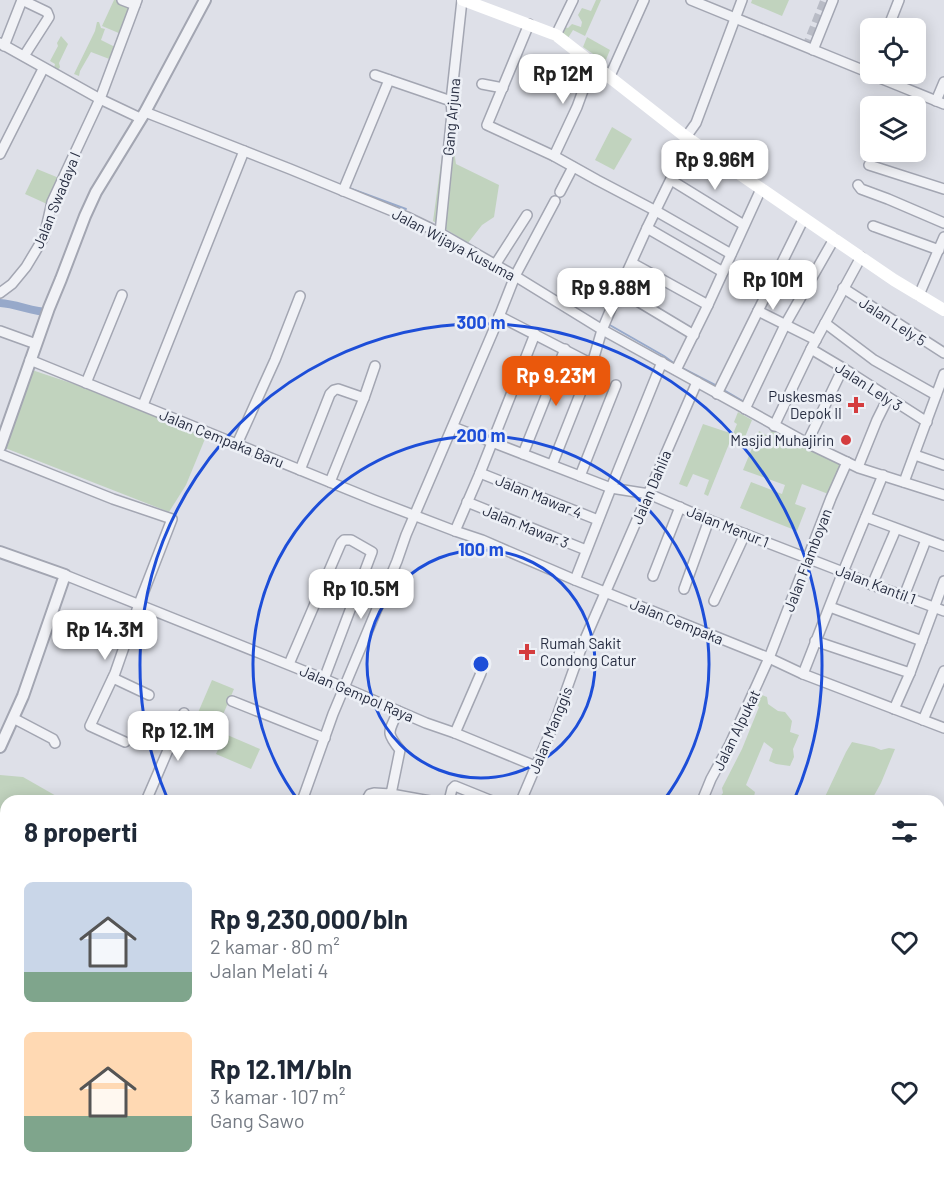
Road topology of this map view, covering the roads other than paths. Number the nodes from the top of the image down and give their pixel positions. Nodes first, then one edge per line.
1 (22, 0) edge
2 (122, 0) edge
3 (205, 0) edge
4 (462, 0) edge
5 (573, 0) edge
6 (644, 0) edge
7 (691, 0) edge
8 (742, 0) edge
9 (833, 0) edge
10 (899, 0) edge
11 (136, 2) edge
12 (736, 17) junction
13 (892, 18) edge
14 (529, 24) junction
15 (556, 34) junction
16 (2, 45) edge
17 (813, 50) junction
18 (24, 56) junction
19 (593, 63) junction
20 (43, 69) junction
21 (860, 69) edge
22 (375, 75) dead end
23 (610, 76) junction
24 (389, 80) junction
25 (944, 82) edge
26 (482, 84) dead end
27 (896, 84) edge
28 (502, 88) junction
29 (100, 99) junction
30 (451, 101) junction
31 (940, 103) edge
32 (143, 115) junction
33 (688, 139) junction
34 (1, 148) edge
35 (243, 151) junction
36 (554, 156) junction
37 (869, 165) dead end
38 (573, 167) junction
39 (672, 180) junction
40 (858, 185) dead end
41 (760, 189) junction
42 (944, 189) edge
43 (343, 190) junction
44 (560, 192) dead end
45 (555, 201) dead end
46 (656, 211) junction
47 (527, 215) dead end
48 (805, 220) junction
49 (944, 224) edge
50 (744, 225) junction
51 (873, 225) dead end
52 (647, 228) junction
53 (440, 233) junction
54 (944, 237) edge
55 (834, 239) junction
56 (939, 250) junction
57 (731, 254) junction
58 (861, 257) junction
59 (632, 263) junction
60 (495, 265) junction
61 (723, 272) junction
62 (515, 276) junction
63 (843, 288) junction
64 (619, 290) junction
65 (0, 293) edge
66 (122, 295) dead end
67 (919, 295) junction
68 (300, 296) dead end
69 (708, 305) junction
70 (944, 310) edge
71 (758, 311) junction
72 (499, 316) junction
73 (825, 323) junction
74 (785, 325) junction
75 (602, 330) junction
76 (0, 331) edge
77 (535, 334) junction
78 (694, 335) junction
79 (36, 344) junction
80 (813, 345) junction
81 (565, 350) junction
82 (944, 353) edge
83 (30, 360) junction
84 (662, 362) junction
85 (592, 364) junction
86 (375, 366) dead end
87 (677, 368) junction
88 (843, 368) junction
89 (944, 374) edge
90 (696, 382) junction
91 (86, 383) junction
92 (616, 385) dead end
93 (719, 391) junction
94 (936, 395) junction
95 (364, 398) junction
96 (888, 398) junction
97 (143, 405) junction
98 (746, 406) junction
99 (927, 422) junction
100 (774, 426) junction
101 (453, 427) junction
102 (492, 442) junction
103 (807, 443) junction
104 (237, 444) junction
105 (0, 447) edge
106 (0, 454) edge
107 (523, 454) junction
108 (915, 455) junction
109 (847, 462) junction
110 (552, 465) junction
111 (944, 465) edge
112 (858, 467) junction
113 (300, 470) junction
114 (480, 473) junction
115 (883, 475) junction
116 (580, 476) junction
117 (330, 482) junction
118 (904, 482) junction
119 (611, 488) junction
120 (649, 494) junction
121 (944, 495) edge
122 (466, 502) junction
123 (681, 507) junction
124 (414, 515) junction
125 (866, 517) junction
126 (598, 520) junction
127 (709, 520) junction
128 (896, 529) junction
129 (455, 531) junction
130 (745, 534) junction
131 (927, 540) junction
132 (944, 546) edge
133 (586, 550) junction
134 (0, 552) edge
135 (808, 557) junction
136 (843, 572) junction
137 (65, 575) junction
138 (653, 576) dead end
139 (575, 580) junction
140 (944, 581) edge
141 (872, 585) junction
142 (684, 589) dead end
143 (605, 592) junction
144 (904, 596) junction
145 (714, 601) dead end
146 (138, 604) junction
147 (934, 607) junction
148 (830, 608) junction
149 (944, 611) edge
150 (815, 641) junction
151 (922, 641) junction
152 (769, 658) junction
153 (289, 664) junction
154 (944, 671) edge
155 (481, 673) dead end
156 (910, 673) junction
157 (803, 674) junction
158 (113, 678) junction
159 (324, 678) junction
160 (345, 688) junction
161 (149, 695) dead end
162 (232, 701) dead end
163 (894, 709) junction
164 (398, 711) junction
165 (184, 713) dead end
166 (14, 718) junction
167 (923, 720) junction
168 (942, 730) edge
169 (456, 733) junction
170 (325, 738) junction
171 (125, 742) dead end
172 (55, 743) dead end
173 (0, 747) edge
174 (535, 766) junction
175 (149, 795) edge
176 (304, 795) edge
177 (391, 795) edge
178 (450, 795) edge
179 (477, 795) edge
180 (523, 795) edge
181 (704, 795) edge

1 - 16 street
1 - 18 street
2 - 11 street
3 - 32 street
4 - 14 main road
4 - 30 street, Gang Arjuna
5 - 15 street
6 - 23 street
7 - 12 street
8 - 12 street
9 - 17 street
10 - 13 street
11 - 29 street, Jalan Swadaya I
12 - 17 street
12 - 33 street
14 - 15 main road
14 - 28 street
15 - 19 main road
16 - 18 street, Jalan Wijaya Kusuma
17 - 21 street
18 - 20 street, Jalan Wijaya Kusuma
19 - 23 main road
19 - 36 street
20 - 29 street, Jalan Wijaya Kusuma
20 - 34 street
22 - 24 street
23 - 33 main road
24 - 30 street
24 - 43 street
25 - 31 street
26 - 28 street
27 - 31 street
28 - 36 street
29 - 32 street, Jalan Wijaya Kusuma
29 - 65 street, Jalan Swadaya I
30 - 53 street, Gang Arjuna
32 - 35 street, Jalan Wijaya Kusuma
32 - 79 street
33 - 39 street
33 - 41 main road
35 - 43 street, Jalan Wijaya Kusuma
35 - 97 street
36 - 38 street
37 - 42 street
38 - 44 street
38 - 46 street
39 - 46 street
39 - 50 street
40 - 49 street
41 - 48 main road
41 - 50 street
43 - 53 street, Jalan Wijaya Kusuma
45 - 62 street
46 - 52 street
46 - 57 street
47 - 60 street
48 - 55 main road
48 - 71 street
50 - 57 street
51 - 56 street
52 - 59 street
52 - 61 street
53 - 60 street, Jalan Wijaya Kusuma
54 - 56 street
55 - 58 main road
55 - 74 street
56 - 67 street
57 - 61 street
58 - 63 street
58 - 67 main road
59 - 64 street
59 - 69 street
60 - 62 street, Jalan Wijaya Kusuma
61 - 69 street
62 - 72 street
62 - 75 street, Jalan Wijaya Kusuma
63 - 73 street
63 - 82 street, Jalan Lely 5
64 - 75 street
64 - 78 street
66 - 91 street
67 - 70 main road
68 - 104 street
69 - 78 street
71 - 74 street, Jalan Lely 3
71 - 93 street
72 - 77 street
72 - 101 street
73 - 80 street
73 - 94 street
74 - 80 street, Jalan Lely 3
74 - 98 street
75 - 84 street, Jalan Wijaya Kusuma
75 - 85 street
76 - 79 street
77 - 81 street
77 - 102 street
78 - 87 street
79 - 83 street
80 - 88 street, Jalan Lely 3
80 - 100 street
81 - 85 street
81 - 107 street
83 - 91 street, Jalan Cempaka Baru
83 - 105 street
84 - 87 street, Jalan Wijaya Kusuma
84 - 119 street
85 - 110 street
86 - 95 street
87 - 90 street, Jalan Wijaya Kusuma
88 - 96 street, Jalan Lely 3
88 - 103 street
89 - 94 street
90 - 93 street, Jalan Wijaya Kusuma
90 - 120 street, Jalan Dahlia
91 - 97 street, Jalan Cempaka Baru
92 - 116 street
93 - 98 street, Jalan Wijaya Kusuma
94 - 99 street
95 - 113 street
95 - 117 street
96 - 99 street, Jalan Lely 3
96 - 112 street
97 - 104 street, Jalan Cempaka Baru
98 - 100 street, Jalan Wijaya Kusuma
99 - 108 street
100 - 103 street, Jalan Wijaya Kusuma
101 - 102 street, Jalan Menur 1
101 - 124 street
102 - 107 street, Jalan Menur 1
102 - 114 street
103 - 109 street, Jalan Wijaya Kusuma
104 - 113 street, Jalan Cempaka Baru
106 - 146 street
107 - 110 street, Jalan Menur 1
108 - 111 street
108 - 118 street
109 - 112 street, Jalan Wijaya Kusuma
109 - 135 street, Jalan Flamboyan
110 - 116 street, Jalan Menur 1
112 - 115 street, Jalan Wijaya Kusuma
113 - 117 street, Jalan Cempaka Baru
114 - 122 street
114 - 126 street, Jalan Mawar 4
115 - 118 street, Jalan Wijaya Kusuma
115 - 125 street
116 - 119 street, Jalan Menur 1
117 - 124 street, Jalan Cempaka Baru
118 - 121 street, Jalan Wijaya Kusuma
119 - 120 street, Jalan Menur 1
119 - 126 street
120 - 123 street, Jalan Menur 1
120 - 143 street, Jalan Dahlia
122 - 129 street
122 - 133 street, Jalan Mawar 3
123 - 127 street, Jalan Menur 1
123 - 138 street
124 - 129 street, Jalan Cempaka
124 - 160 street
125 - 128 street
125 - 136 street
126 - 133 street
127 - 130 street, Jalan Menur 1
127 - 142 street
128 - 131 street
128 - 141 street
129 - 139 street, Jalan Cempaka
130 - 135 street, Jalan Menur 1
130 - 145 street
131 - 132 street
131 - 144 street
133 - 139 street
134 - 137 street
135 - 136 street, Jalan Kantil 1
135 - 152 street, Jalan Flamboyan
136 - 141 street, Jalan Kantil 1
136 - 148 street
137 - 146 street, Jalan Gempol Raya
137 - 166 street
139 - 143 street, Jalan Cempaka
140 - 147 street
141 - 144 street, Jalan Kantil 1
143 - 152 street, Jalan Cempaka
143 - 174 street, Jalan Manggis
144 - 147 street, Jalan Kantil 1
146 - 153 street, Jalan Gempol Raya
146 - 158 street
147 - 149 street, Jalan Kantil 1
147 - 151 street
148 - 150 street
148 - 151 street
150 - 156 street
150 - 157 street
151 - 156 street
152 - 157 street, Jalan Cempaka
152 - 181 street, Jalan Alpukat
153 - 159 street, Jalan Gempol Raya
153 - 159 street
154 - 167 street
155 - 169 street
156 - 163 street
157 - 163 street, Jalan Cempaka
158 - 161 street
158 - 171 street
159 - 160 street, Jalan Gempol Raya
160 - 164 street, Jalan Gempol Raya
160 - 170 street
162 - 170 street
163 - 167 street, Jalan Cempaka
164 - 169 street, Jalan Gempol Raya
164 - 177 street
165 - 175 street
166 - 172 street
166 - 173 street
167 - 168 street, Jalan Cempaka
169 - 174 street, Jalan Gempol Raya
170 - 176 street
174 - 180 street, Jalan Manggis
178 - 179 street

